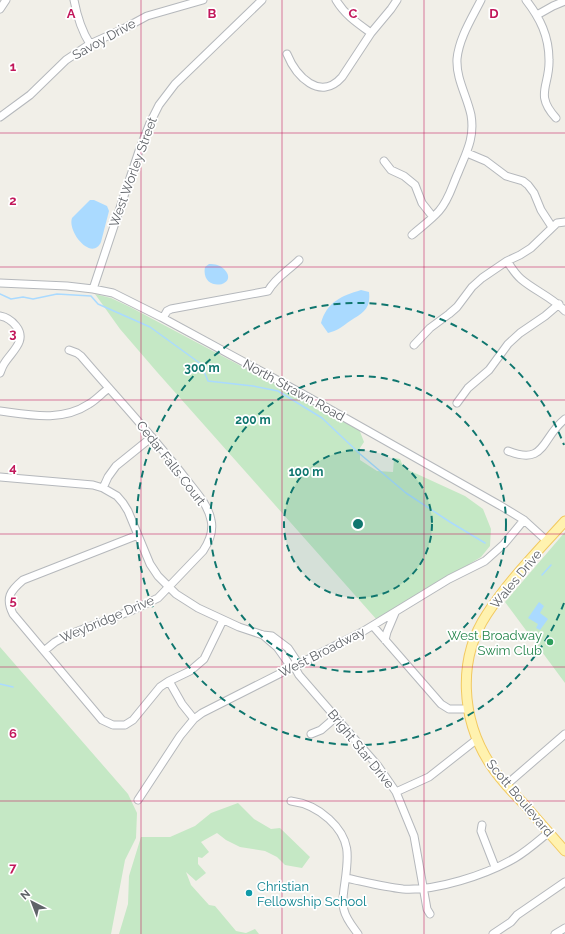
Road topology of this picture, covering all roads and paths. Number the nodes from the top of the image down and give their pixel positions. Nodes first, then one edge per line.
1 (6, 0) edge
2 (74, 0) edge
3 (203, 0) edge
4 (262, 0) edge
5 (336, 0) edge
6 (397, 0) edge
7 (481, 0) edge
8 (526, 0) edge
9 (565, 1) edge
10 (0, 9) edge
11 (537, 16) junction
12 (371, 33) junction
13 (90, 44) junction
14 (286, 54) dead end
15 (0, 117) edge
16 (556, 118) dead end
17 (467, 153) junction
18 (384, 161) dead end
19 (433, 217) junction
20 (565, 222) edge
21 (552, 227) junction
22 (412, 235) dead end
23 (299, 260) dead end
24 (507, 261) junction
25 (0, 283) edge
26 (93, 289) junction
27 (559, 304) junction
28 (565, 311) edge
29 (0, 316) edge
30 (163, 318) junction
31 (414, 346) dead end
32 (69, 350) dead end
33 (0, 373) edge
34 (109, 388) junction
35 (457, 403) dead end
36 (0, 411) edge
37 (565, 419) edge
38 (152, 437) junction
39 (508, 451) dead end
40 (0, 477) edge
41 (103, 488) junction
42 (524, 520) junction
43 (565, 521) edge
44 (138, 535) junction
45 (547, 541) junction
46 (169, 587) junction
47 (396, 612) junction
48 (224, 620) junction
49 (373, 626) junction
50 (385, 640) junction
51 (44, 651) junction
52 (294, 666) junction
53 (169, 681) junction
54 (467, 709) junction
55 (336, 717) junction
56 (194, 719) junction
57 (311, 734) dead end
58 (564, 737) edge
59 (476, 740) junction
60 (506, 784) junction
61 (396, 792) junction
62 (138, 800) dead end
63 (290, 801) dead end
64 (482, 825) dead end
65 (549, 832) junction
66 (565, 851) edge
67 (495, 868) junction
68 (346, 878) junction
69 (565, 882) edge
70 (424, 888) junction
71 (430, 914) dead end
72 (565, 928) edge
73 (358, 934) edge
74 (493, 934) edge
75 (555, 934) edge

1 - 10 street
2 - 13 street
3 - 13 street, Savoy Drive
4 - 26 street, West Worley Street
5 - 12 street
6 - 12 street
7 - 17 street
8 - 11 street
9 - 11 street
11 - 16 street
12 - 14 street
13 - 15 street, Savoy Drive
17 - 19 street
17 - 21 street
18 - 19 street
19 - 22 street
20 - 21 street
21 - 24 street
23 - 30 street
24 - 27 street
24 - 31 street
25 - 26 street, North Strawn Road
26 - 30 street, North Strawn Road
27 - 28 street
27 - 35 street
29 - 33 street
30 - 42 street, North Strawn Road
32 - 34 street, Cedar Falls Court
34 - 36 street
34 - 38 street, Cedar Falls Court
37 - 39 street
38 - 41 street
38 - 46 street, Cedar Falls Court
40 - 41 street
41 - 44 street
42 - 45 street, North Strawn Road
42 - 47 street, West Broadway
43 - 45 main road
44 - 46 street
44 - 51 street
45 - 54 main road, Wales Drive
46 - 48 street
46 - 51 street, Weybridge Drive
47 - 49 street, West Broadway
47 - 50 street
48 - 52 street, Bright Star Drive
48 - 53 street
49 - 50 street
49 - 52 street, West Broadway
50 - 54 street
51 - 53 street
52 - 55 street, Bright Star Drive
52 - 56 street, West Broadway
53 - 56 street
54 - 59 main road, Scott Boulevard
55 - 57 street
55 - 61 street, Bright Star Drive
56 - 62 street, West Broadway
58 - 60 street
59 - 60 main road, Scott Boulevard
59 - 61 street
60 - 65 main road, Scott Boulevard
61 - 70 street, Bright Star Drive
63 - 68 street
64 - 67 street
65 - 66 main road, Scott Boulevard
65 - 67 street
67 - 70 street
68 - 70 street
68 - 73 street
69 - 74 street
70 - 71 street, Bright Star Drive
72 - 75 street

